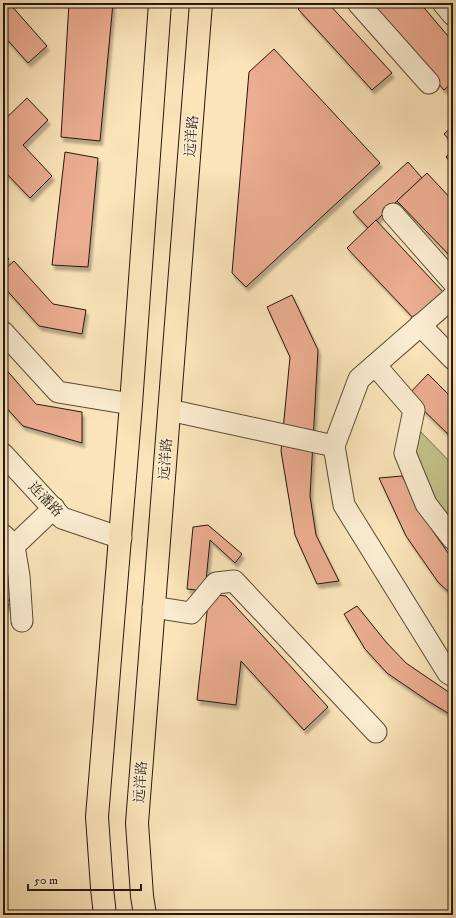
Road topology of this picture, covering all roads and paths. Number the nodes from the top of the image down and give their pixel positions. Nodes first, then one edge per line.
1 (160, 3) edge
2 (201, 3) edge
3 (358, 3) edge
4 (443, 3) edge
5 (453, 15) edge
6 (429, 83) dead end
7 (393, 214) dead end
8 (453, 282) edge
9 (453, 297) edge
10 (420, 325) junction
11 (3, 332) edge
12 (453, 359) edge
13 (375, 365) junction
14 (131, 404) junction
15 (169, 410) junction
16 (334, 446) junction
17 (3, 454) edge
18 (54, 508) junction
19 (120, 538) junction
20 (453, 539) edge
21 (8, 540) edge
22 (154, 607) junction
23 (22, 621) dead end
24 (453, 676) edge
25 (376, 732) dead end
26 (105, 915) edge
27 (144, 915) edge

1 - 14 highway
2 - 15 highway, 远洋路
3 - 6 street
4 - 5 street
7 - 8 street
9 - 10 street
10 - 12 street
10 - 13 street
11 - 14 street
13 - 16 street
13 - 20 street
14 - 19 highway
15 - 16 street
15 - 22 highway, 远洋路
16 - 24 street
17 - 18 street, 连潘路
18 - 19 street, 连潘路
18 - 21 street
19 - 26 highway
21 - 23 street
22 - 25 street
22 - 27 highway, 远洋路

